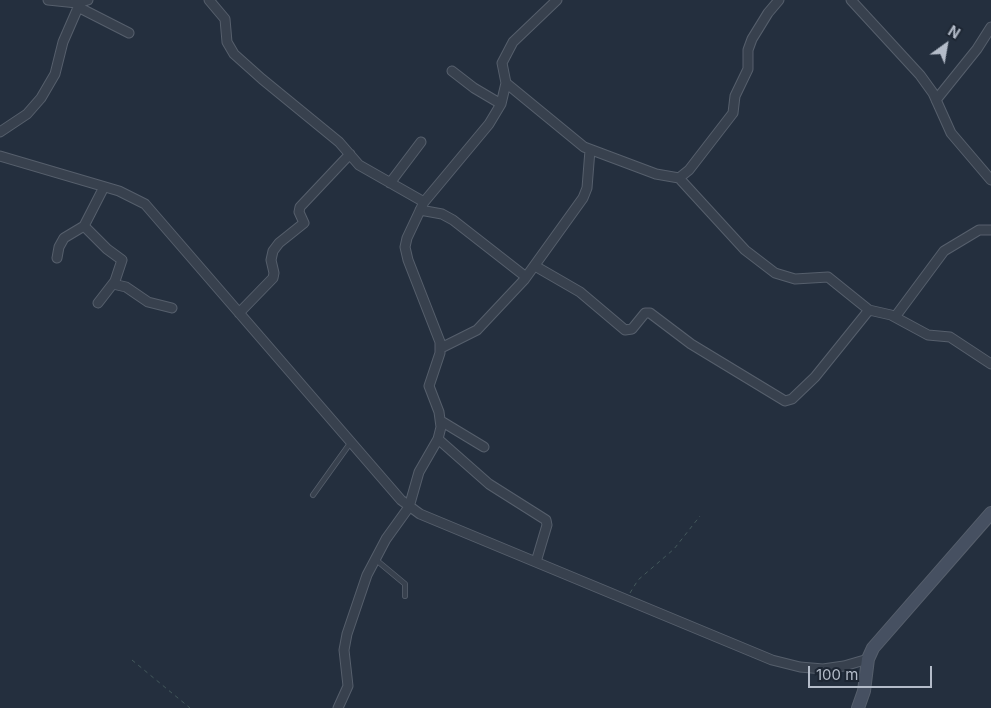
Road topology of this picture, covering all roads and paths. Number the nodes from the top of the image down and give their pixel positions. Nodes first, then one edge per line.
1 (48, 0) edge
2 (209, 0) edge
3 (557, 0) edge
4 (779, 0) edge
5 (851, 0) edge
6 (82, 3) edge
7 (991, 27) edge
8 (129, 33) dead end
9 (452, 70) dead end
10 (506, 83) junction
11 (936, 100) junction
12 (501, 104) junction
13 (0, 132) edge
14 (421, 142) dead end
15 (590, 150) junction
16 (350, 154) junction
17 (0, 156) edge
18 (679, 178) junction
19 (991, 180) edge
20 (390, 183) junction
21 (104, 187) junction
22 (422, 206) junction
23 (84, 226) junction
24 (991, 230) edge
25 (57, 258) dead end
26 (535, 266) junction
27 (526, 277) junction
28 (113, 284) junction
29 (98, 303) dead end
30 (172, 308) dead end
31 (869, 310) junction
32 (239, 313) junction
33 (895, 317) junction
34 (441, 348) junction
35 (991, 364) edge
36 (441, 421) junction
37 (438, 439) junction
38 (351, 442) junction
39 (484, 446) dead end
40 (313, 495) dead end
41 (409, 507) junction
42 (991, 513) edge
43 (700, 516) dead end
44 (374, 558) junction
45 (536, 562) junction
46 (405, 596) dead end
47 (625, 600) junction
48 (868, 659) junction
49 (132, 660) dead end
50 (190, 708) edge
51 (338, 708) edge
52 (858, 708) edge

1 - 6 street
2 - 16 street
3 - 10 street
4 - 18 street
5 - 11 street
6 - 8 street
6 - 13 street
7 - 11 street
9 - 12 street
10 - 12 street
10 - 15 street
11 - 19 street
12 - 22 street
14 - 20 street
15 - 18 street
15 - 26 street
16 - 20 street
16 - 32 street
17 - 21 street
18 - 31 street
20 - 22 street
21 - 23 street
21 - 32 street
22 - 27 street
22 - 34 street
23 - 25 street
23 - 28 street
24 - 33 street
26 - 27 street
26 - 31 street
27 - 34 street
28 - 29 street
28 - 30 street
31 - 33 street
32 - 38 street
33 - 35 street
34 - 36 street
36 - 37 street
36 - 39 street
37 - 41 street
37 - 45 street
38 - 40 lane
38 - 41 street
41 - 44 street
41 - 45 street
42 - 48 street
43 - 47 path
44 - 46 lane
44 - 51 street
45 - 47 street
47 - 48 street
48 - 52 street
49 - 50 path

